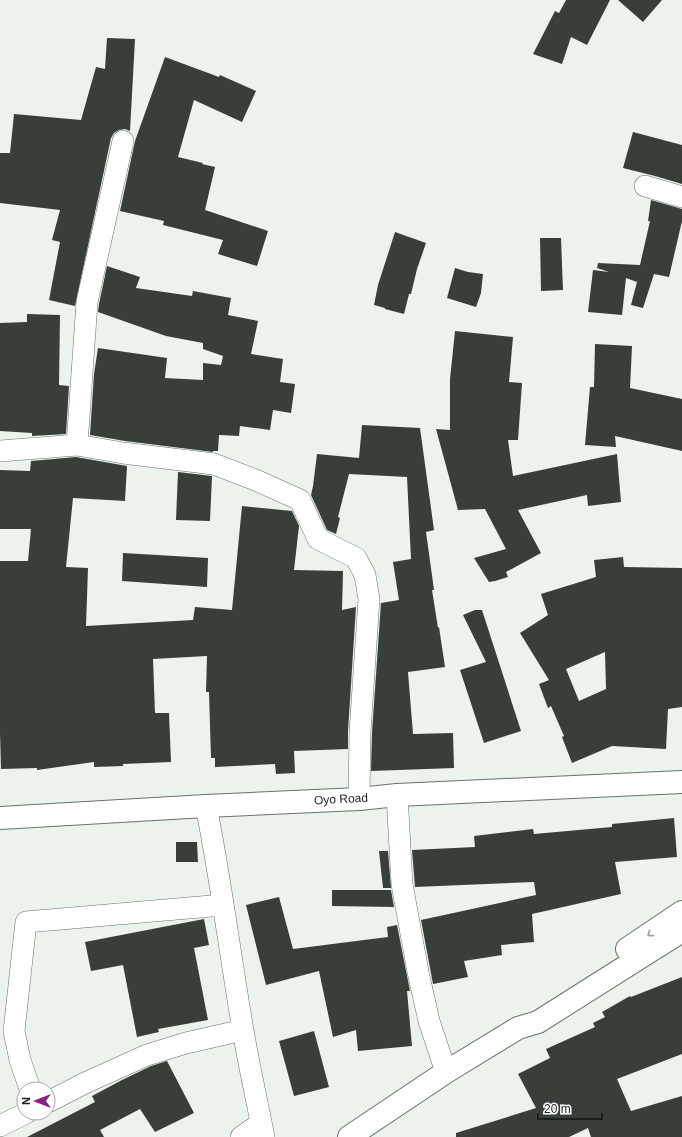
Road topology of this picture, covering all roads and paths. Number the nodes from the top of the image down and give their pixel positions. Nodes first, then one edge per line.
1 (123, 141) dead end
2 (645, 186) dead end
3 (682, 197) edge
4 (77, 445) junction
5 (0, 451) edge
6 (682, 782) edge
7 (397, 795) junction
8 (359, 799) junction
9 (206, 806) junction
10 (0, 818) edge
11 (222, 905) junction
12 (682, 912) edge
13 (682, 931) edge
14 (518, 1028) junction
15 (243, 1030) junction
16 (446, 1072) junction
17 (27, 1081) edge
18 (56, 1098) edge
19 (16, 1118) edge
20 (0, 1126) edge
21 (263, 1130) edge
22 (241, 1137) edge
23 (348, 1137) edge

1 - 4 street
2 - 3 street
4 - 5 street
4 - 8 street
6 - 7 main road, Oyo Road
7 - 8 main road, Oyo Road
7 - 16 street
8 - 9 main road, Oyo Road
9 - 10 main road, Oyo Road
9 - 11 street
11 - 15 street
11 - 17 street
12 -> 14 main road
13 - 14 main road
14 - 16 main road
15 - 18 street
15 - 21 street
16 - 23 main road
19 - 20 street
21 - 22 street

